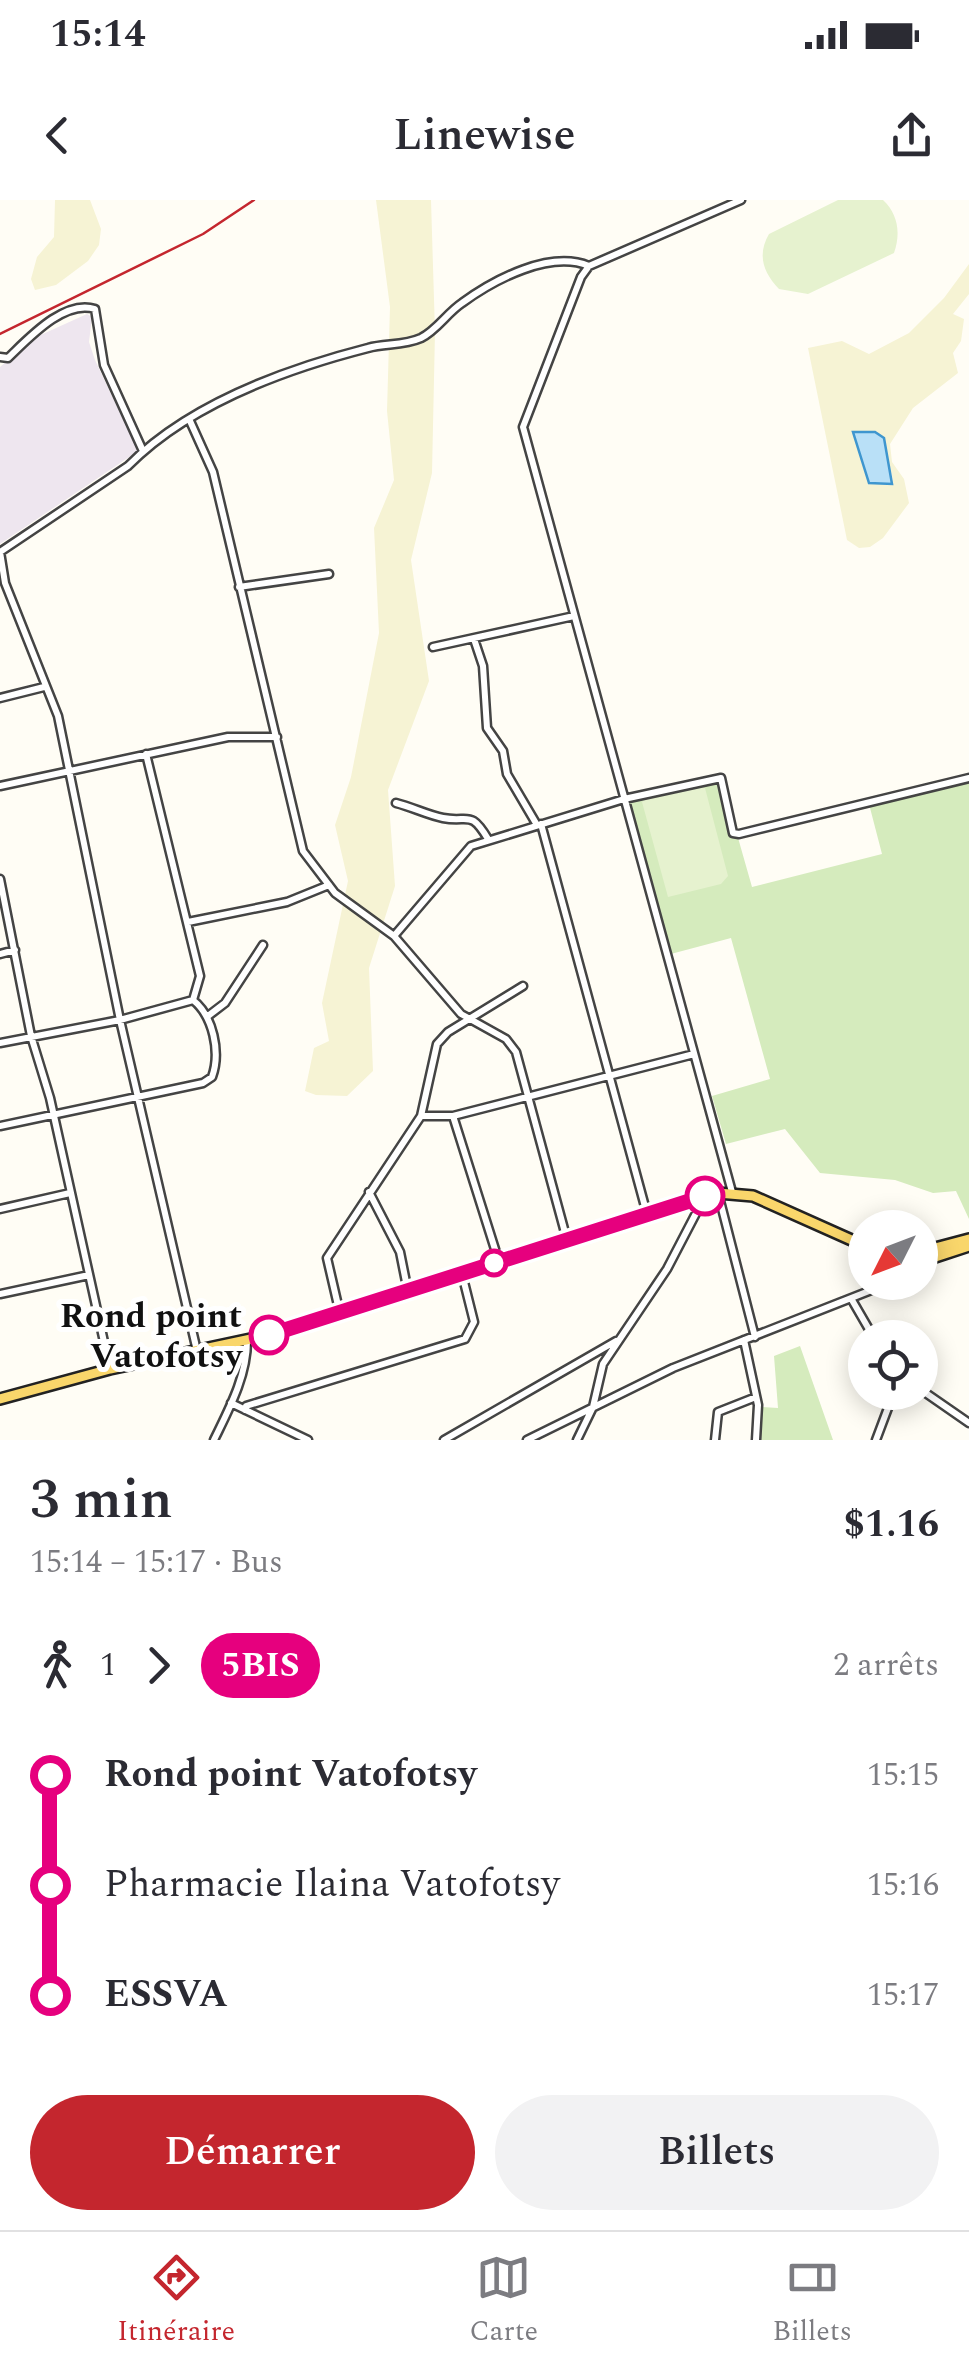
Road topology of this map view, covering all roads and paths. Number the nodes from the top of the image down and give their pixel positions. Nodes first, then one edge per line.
1 (740, 200) edge
2 (589, 266) junction
3 (0, 357) edge
4 (190, 421) junction
5 (143, 451) junction
6 (329, 574) dead end
7 (239, 587) junction
8 (574, 616) junction
9 (474, 639) junction
10 (433, 647) dead end
11 (44, 686) junction
12 (0, 698) edge
13 (277, 737) junction
14 (146, 754) junction
15 (70, 771) junction
16 (969, 778) edge
17 (0, 786) edge
18 (624, 798) junction
19 (396, 803) dead end
20 (539, 825) junction
21 (488, 839) junction
22 (0, 878) edge
23 (329, 885) junction
24 (188, 922) junction
25 (394, 936) junction
26 (264, 945) dead end
27 (16, 950) junction
28 (0, 954) edge
29 (523, 986) dead end
30 (193, 1000) junction
31 (208, 1016) junction
32 (469, 1017) junction
33 (120, 1020) junction
34 (31, 1036) junction
35 (0, 1043) edge
36 (694, 1054) junction
37 (608, 1076) junction
38 (139, 1097) junction
39 (530, 1097) junction
40 (52, 1116) junction
41 (421, 1116) junction
42 (453, 1116) junction
43 (0, 1126) edge
44 (368, 1191) junction
45 (732, 1192) junction
46 (70, 1193) junction
47 (718, 1193) junction
48 (706, 1196) junction
49 (0, 1209) edge
50 (647, 1214) junction
51 (848, 1238) edge
52 (969, 1239) edge
53 (567, 1240) junction
54 (969, 1246) edge
55 (938, 1247) edge
56 (938, 1256) edge
57 (499, 1262) junction
58 (462, 1274) junction
59 (89, 1275) junction
60 (408, 1292) junction
61 (0, 1294) edge
62 (852, 1300) joint
63 (340, 1314) junction
64 (864, 1320) edge
65 (754, 1336) junction
66 (618, 1340) junction
67 (744, 1340) junction
68 (246, 1341) junction
69 (197, 1351) junction
70 (110, 1369) junction
71 (756, 1397) junction
72 (0, 1400) edge
73 (938, 1401) edge
74 (231, 1403) junction
75 (593, 1407) junction
76 (245, 1410) junction
77 (887, 1410) edge
78 (969, 1423) edge
79 (214, 1440) edge
80 (308, 1440) edge
81 (444, 1440) edge
82 (527, 1440) edge
83 (576, 1440) edge
84 (715, 1440) edge
85 (756, 1440) edge
86 (876, 1440) edge

1 - 2 street
2 - 4 street
2 - 8 street
3 - 5 street
4 - 5 street
4 - 7 street
5 - 11 street
6 - 7 street
7 - 13 street
8 - 9 street
8 - 18 street
9 - 10 street
9 - 20 street
11 - 12 street
11 - 15 street
13 - 14 street
13 - 23 street
14 - 15 street
14 - 24 street
15 - 17 street
15 - 33 street
16 - 18 street
18 - 20 street
18 - 36 street
19 - 21 street
20 - 21 street
20 - 37 street
21 - 25 street
22 - 27 street
23 - 24 street
23 - 25 street
24 - 30 street
25 - 32 street
26 - 31 street
27 - 28 street
27 - 34 street
29 - 32 street
30 - 31 street
30 - 33 street
31 - 38 street
32 - 39 street
32 - 41 street
33 - 34 street
33 - 38 street
34 - 35 street
34 - 40 street
36 - 37 street
36 - 45 street
37 - 39 street
37 - 50 street
38 - 40 street
38 - 69 street
39 - 42 street
39 - 53 street
40 - 43 street
40 - 46 street
41 - 42 street
41 - 44 street
42 - 57 street
44 - 60 street
44 - 63 street
45 - 47 main road
45 - 51 main road
46 - 49 street
46 - 59 street
47 - 48 main road
47 - 65 street
48 - 50 main road
48 - 66 street
50 - 53 main road
52 - 55 main road
53 - 57 main road
54 - 56 main road
57 - 58 main road
58 - 60 main road
58 - 76 street
59 - 61 street
59 - 70 street
60 - 63 main road
62 - 64 street
62 - 65 street
63 - 68 main road
65 - 67 street
66 - 75 street
66 - 81 street
67 - 71 street
67 - 75 street
68 - 69 main road
68 - 74 street
69 - 70 main road
70 - 72 main road
71 - 84 street
71 - 85 street
73 - 78 street
74 - 76 street
74 - 79 street
75 - 82 street
75 - 83 street
76 - 80 street
77 - 86 street

